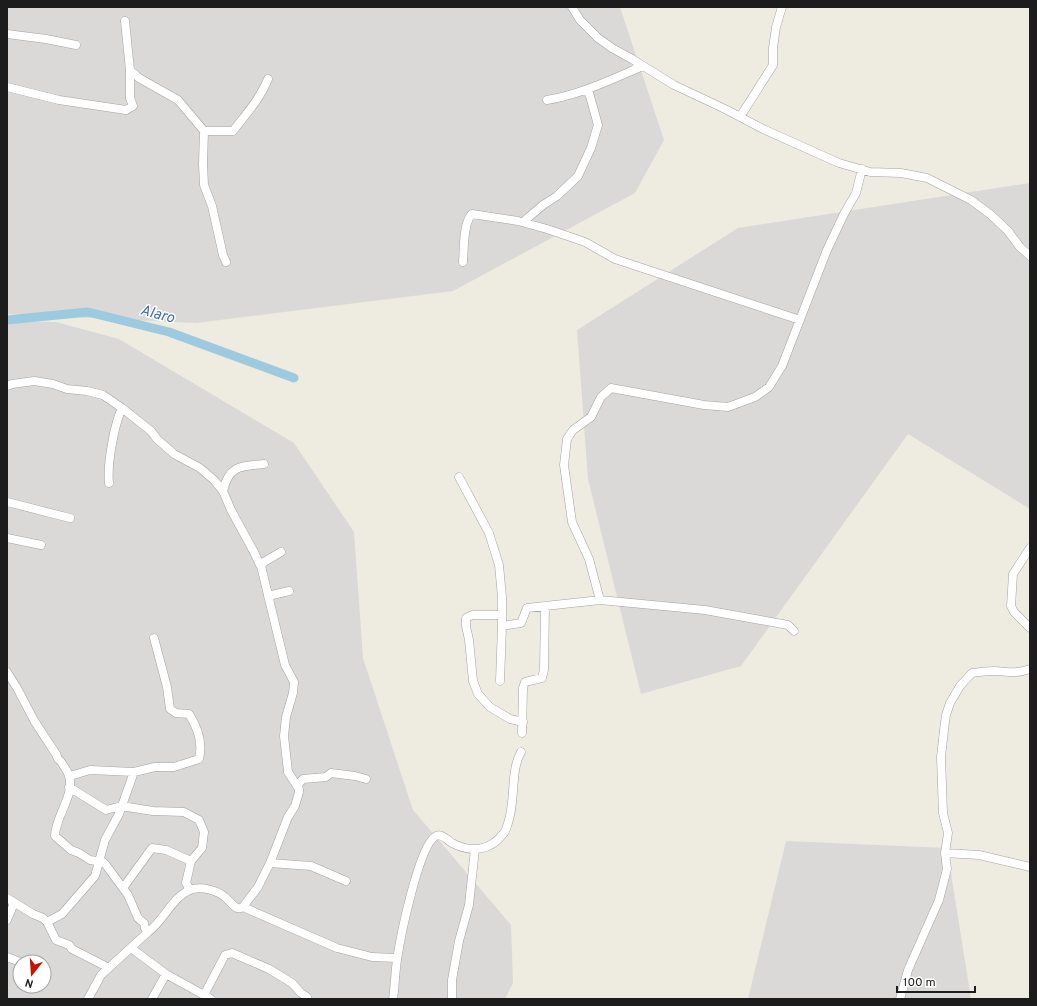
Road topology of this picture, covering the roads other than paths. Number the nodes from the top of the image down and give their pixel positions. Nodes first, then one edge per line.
1 (572, 7) edge
2 (782, 7) edge
3 (125, 21) dead end
4 (7, 34) edge
5 (76, 45) dead end
6 (643, 66) junction
7 (130, 70) junction
8 (268, 79) dead end
9 (7, 87) edge
10 (588, 89) junction
11 (547, 100) dead end
12 (740, 117) junction
13 (204, 131) junction
14 (862, 170) junction
15 (522, 222) junction
16 (1030, 256) edge
17 (226, 262) dead end
18 (463, 262) dead end
19 (800, 320) junction
20 (7, 386) edge
21 (122, 408) junction
22 (264, 464) dead end
23 (459, 477) dead end
24 (109, 483) dead end
25 (223, 491) junction
26 (7, 502) edge
27 (70, 518) dead end
28 (7, 538) edge
29 (41, 545) dead end
30 (1030, 548) edge
31 (281, 552) dead end
32 (261, 566) junction
33 (289, 591) dead end
34 (268, 596) junction
35 (600, 600) junction
36 (545, 606) junction
37 (502, 615) junction
38 (502, 626) junction
39 (1030, 628) edge
40 (794, 631) dead end
41 (154, 638) dead end
42 (1030, 669) edge
43 (7, 672) edge
44 (500, 681) dead end
45 (523, 722) junction
46 (522, 733) dead end
47 (521, 752) dead end
48 (134, 772) junction
49 (70, 776) junction
50 (366, 779) dead end
51 (296, 786) junction
52 (70, 787) junction
53 (121, 806) junction
54 (475, 849) junction
55 (945, 853) junction
56 (100, 861) junction
57 (191, 861) junction
58 (270, 863) junction
59 (1030, 867) edge
60 (346, 882) dead end
61 (123, 888) junction
62 (190, 890) junction
63 (7, 898) edge
64 (14, 903) junction
65 (243, 908) junction
66 (7, 920) edge
67 (48, 922) junction
68 (148, 932) junction
69 (131, 948) junction
70 (397, 958) junction
71 (109, 968) junction
72 (166, 974) junction
73 (208, 997) edge
74 (307, 997) dead end
75 (88, 999) edge
76 (152, 999) edge
77 (393, 999) edge
78 (452, 999) edge
79 (900, 999) edge

1 - 6 street
2 - 12 street
3 - 7 street
4 - 5 street
6 - 10 street
6 - 12 street
7 - 9 street
7 - 13 street
8 - 13 street
10 - 11 street
10 - 15 street
12 - 14 street
13 - 17 street
14 - 16 street
14 - 19 street
15 - 18 street
15 - 19 street
19 - 35 street
20 - 21 street
21 - 24 street
21 - 25 street
22 - 25 street
23 - 37 street
25 - 32 street
26 - 27 street
28 - 29 street
30 - 39 street
31 - 32 street
32 - 34 street
33 - 34 street
34 - 51 street
35 - 36 street
35 - 40 street
36 - 38 street
36 - 45 street
37 - 38 street
37 - 45 street
38 - 44 street
41 - 48 street
42 - 55 street
43 - 49 street
45 - 46 street
47 - 54 street
48 - 49 street
48 - 53 street
49 - 52 street
50 - 51 street
51 - 58 street
52 - 53 street
52 - 56 street
53 - 56 street
53 - 57 street
54 - 70 street
54 - 78 street
55 - 59 street
55 - 79 street
56 - 61 street
56 - 67 street
57 - 61 street
57 - 62 street
58 - 60 street
58 - 65 street
61 - 68 street
62 - 65 street
62 - 68 street
63 - 64 street
64 - 66 street
64 - 67 street
65 - 70 street
67 - 71 street
68 - 69 street
69 - 71 street
69 - 72 street
70 - 77 street
71 - 75 street
72 - 73 street
72 - 76 street
73 - 74 street

